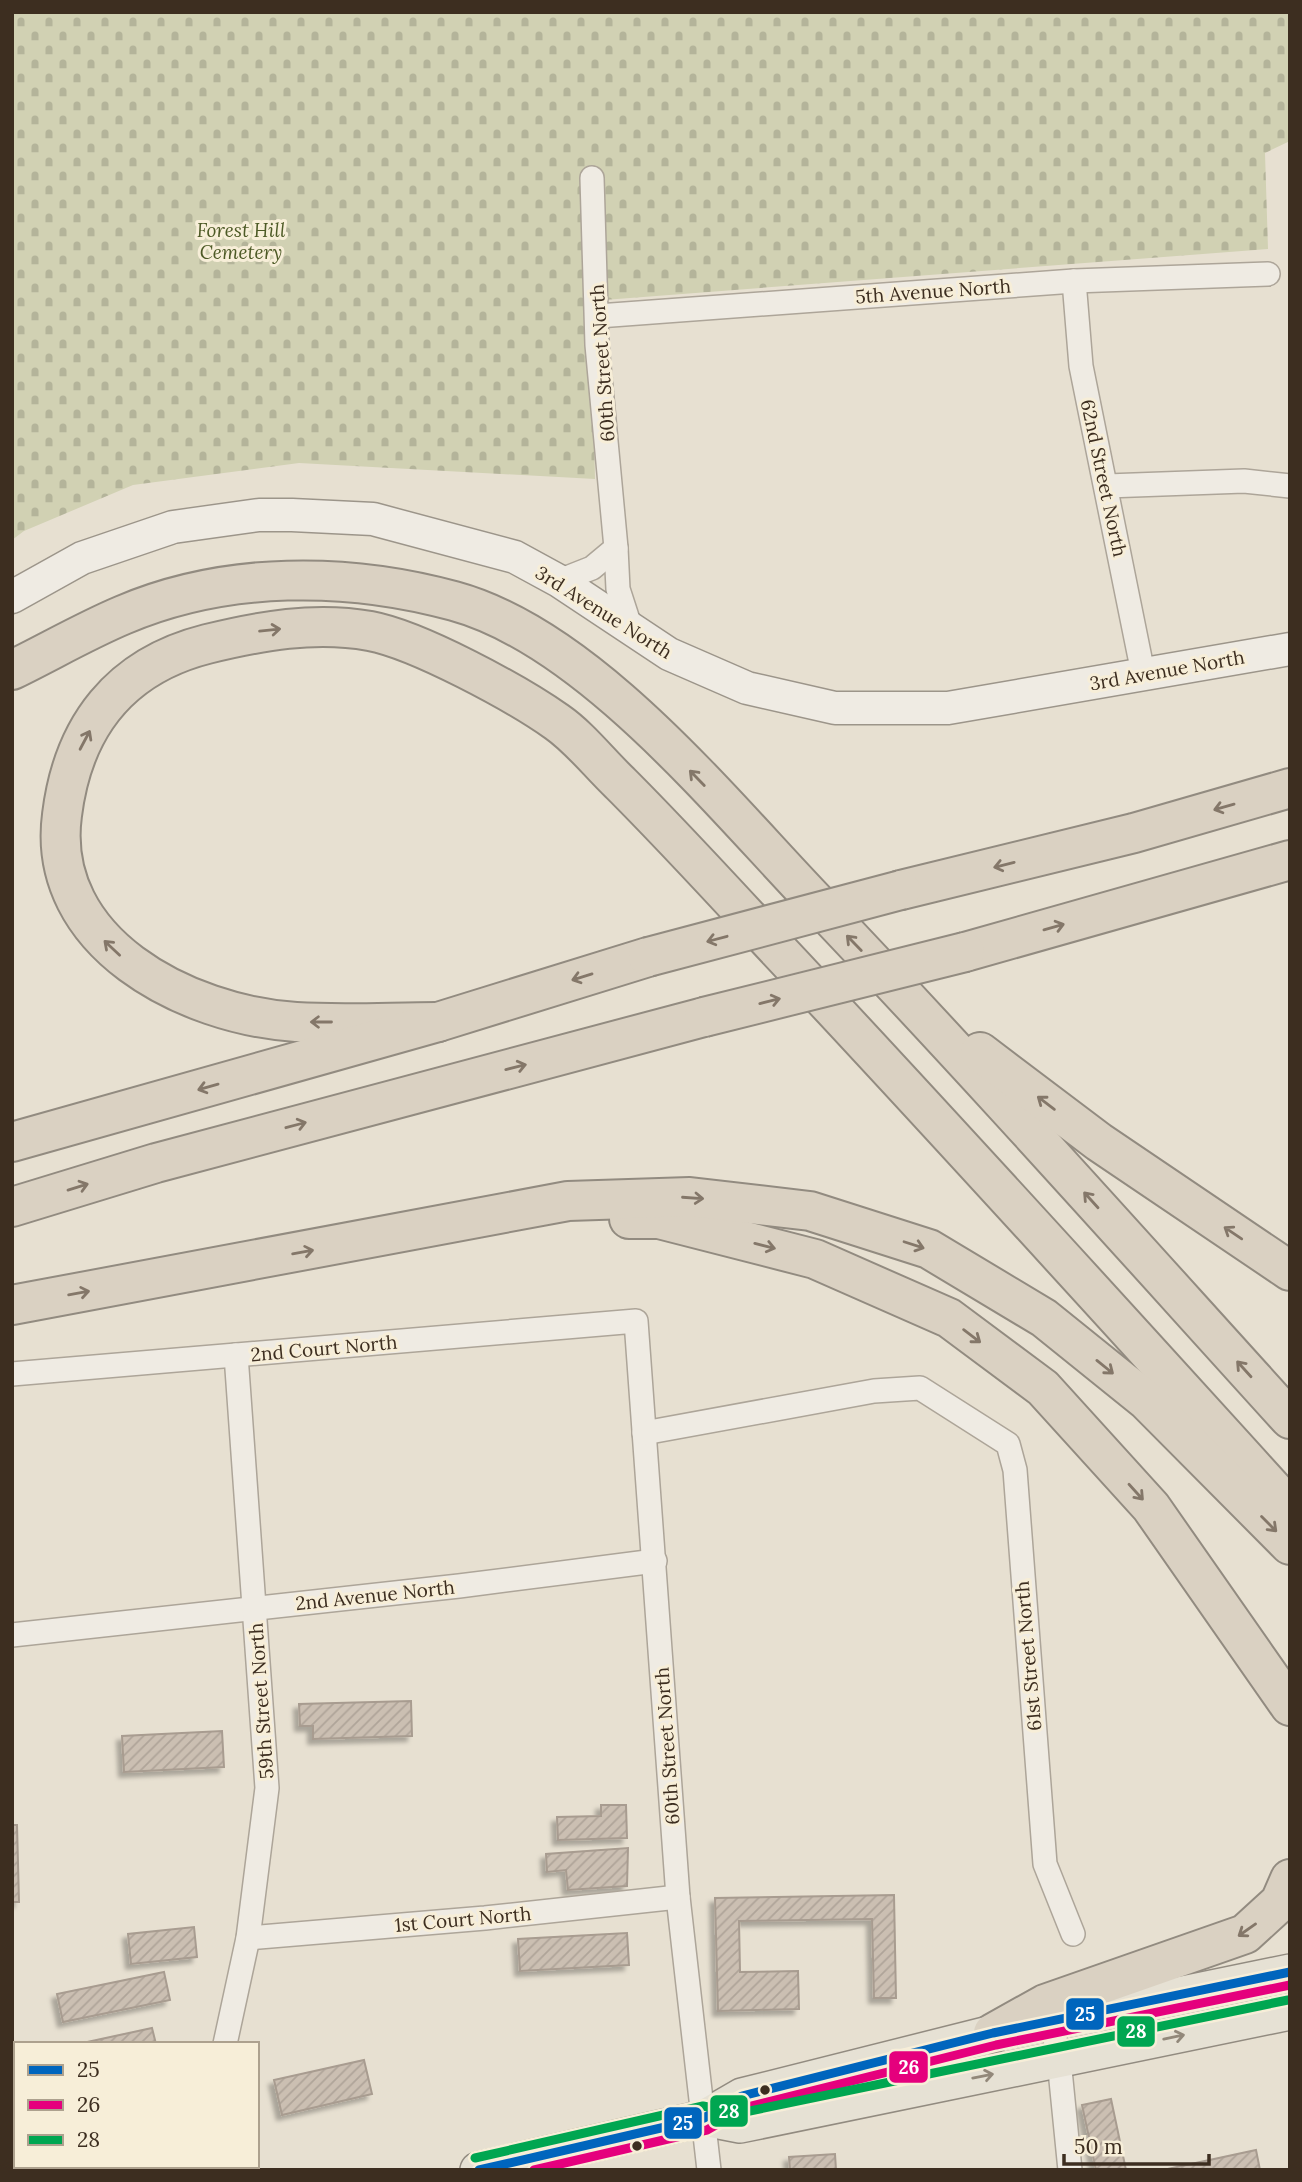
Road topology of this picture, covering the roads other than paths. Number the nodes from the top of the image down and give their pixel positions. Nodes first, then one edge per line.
1 (592, 178) dead end
2 (1268, 274) dead end
3 (1074, 281) junction
4 (598, 316) junction
5 (1107, 486) junction
6 (1290, 486) edge
7 (616, 548) junction
8 (559, 581) junction
9 (12, 597) edge
10 (630, 626) junction
11 (1290, 649) edge
12 (12, 670) edge
13 (1143, 673) junction
14 (1290, 789) edge
15 (1290, 860) edge
16 (899, 989) junction
17 (439, 1022) junction
18 (12, 1142) edge
19 (12, 1207) edge
20 (480, 1218) junction
21 (1290, 1271) edge
22 (12, 1305) edge
23 (636, 1321) joint
24 (236, 1355) junction
25 (12, 1374) edge
26 (1290, 1419) edge
27 (644, 1433) junction
28 (1290, 1508) edge
29 (1290, 1545) edge
30 (655, 1561) junction
31 (254, 1607) junction
32 (12, 1635) edge
33 (1244, 1639) junction
34 (1290, 1678) edge
35 (1290, 1706) edge
36 (1290, 1879) edge
37 (678, 1897) junction
38 (1073, 1934) dead end
39 (248, 1938) junction
40 (1290, 1972) edge
41 (1290, 2012) edge
42 (1052, 2022) junction
43 (993, 2033) junction
44 (225, 2042) edge
45 (1059, 2060) junction
46 (704, 2118) junction
47 (478, 2170) edge
48 (709, 2170) edge
49 (1069, 2170) edge

1 - 4 street, 60th Street North
2 - 3 street, 5th Avenue North
3 - 4 street, 5th Avenue North
3 - 5 street, 62nd Street North
4 - 7 street, 60th Street North
5 - 6 street
5 - 13 street, 62nd Street North
7 - 8 street
7 - 10 street, 60th Street North
8 - 9 street, 3rd Avenue North
8 - 10 street, 3rd Avenue North
10 - 13 street, 3rd Avenue North
11 - 13 street, 3rd Avenue North
16 -> 12 highway
14 -> 17 highway, bridge
19 -> 15 highway, bridge
21 -> 16 highway
26 -> 16 highway
17 -> 18 highway
17 -> 28 highway
22 -> 20 highway
20 -> 29 highway
20 -> 33 highway
23 - 24 street, 2nd Court North
23 - 27 street, 60th Street North
24 - 25 street, 2nd Court North
24 - 31 street, 59th Street North
27 - 30 street, 60th Street North
27 - 38 street, 61st Street North
30 - 31 street, 2nd Avenue North
30 - 37 street, 60th Street North
31 - 32 street, 2nd Avenue North
31 - 39 street, 59th Street North
33 - 34 highway
33 - 35 highway
36 -> 43 highway
37 - 39 street, 1st Court North
37 - 46 street, 60th Street North
39 - 44 street, 59th Street North
40 - 42 main road
45 -> 41 main road
42 - 43 main road
42 - 45 street
43 - 46 main road
46 -> 45 main road
45 - 49 street
46 - 47 main road
46 - 48 street, 60th Street North

